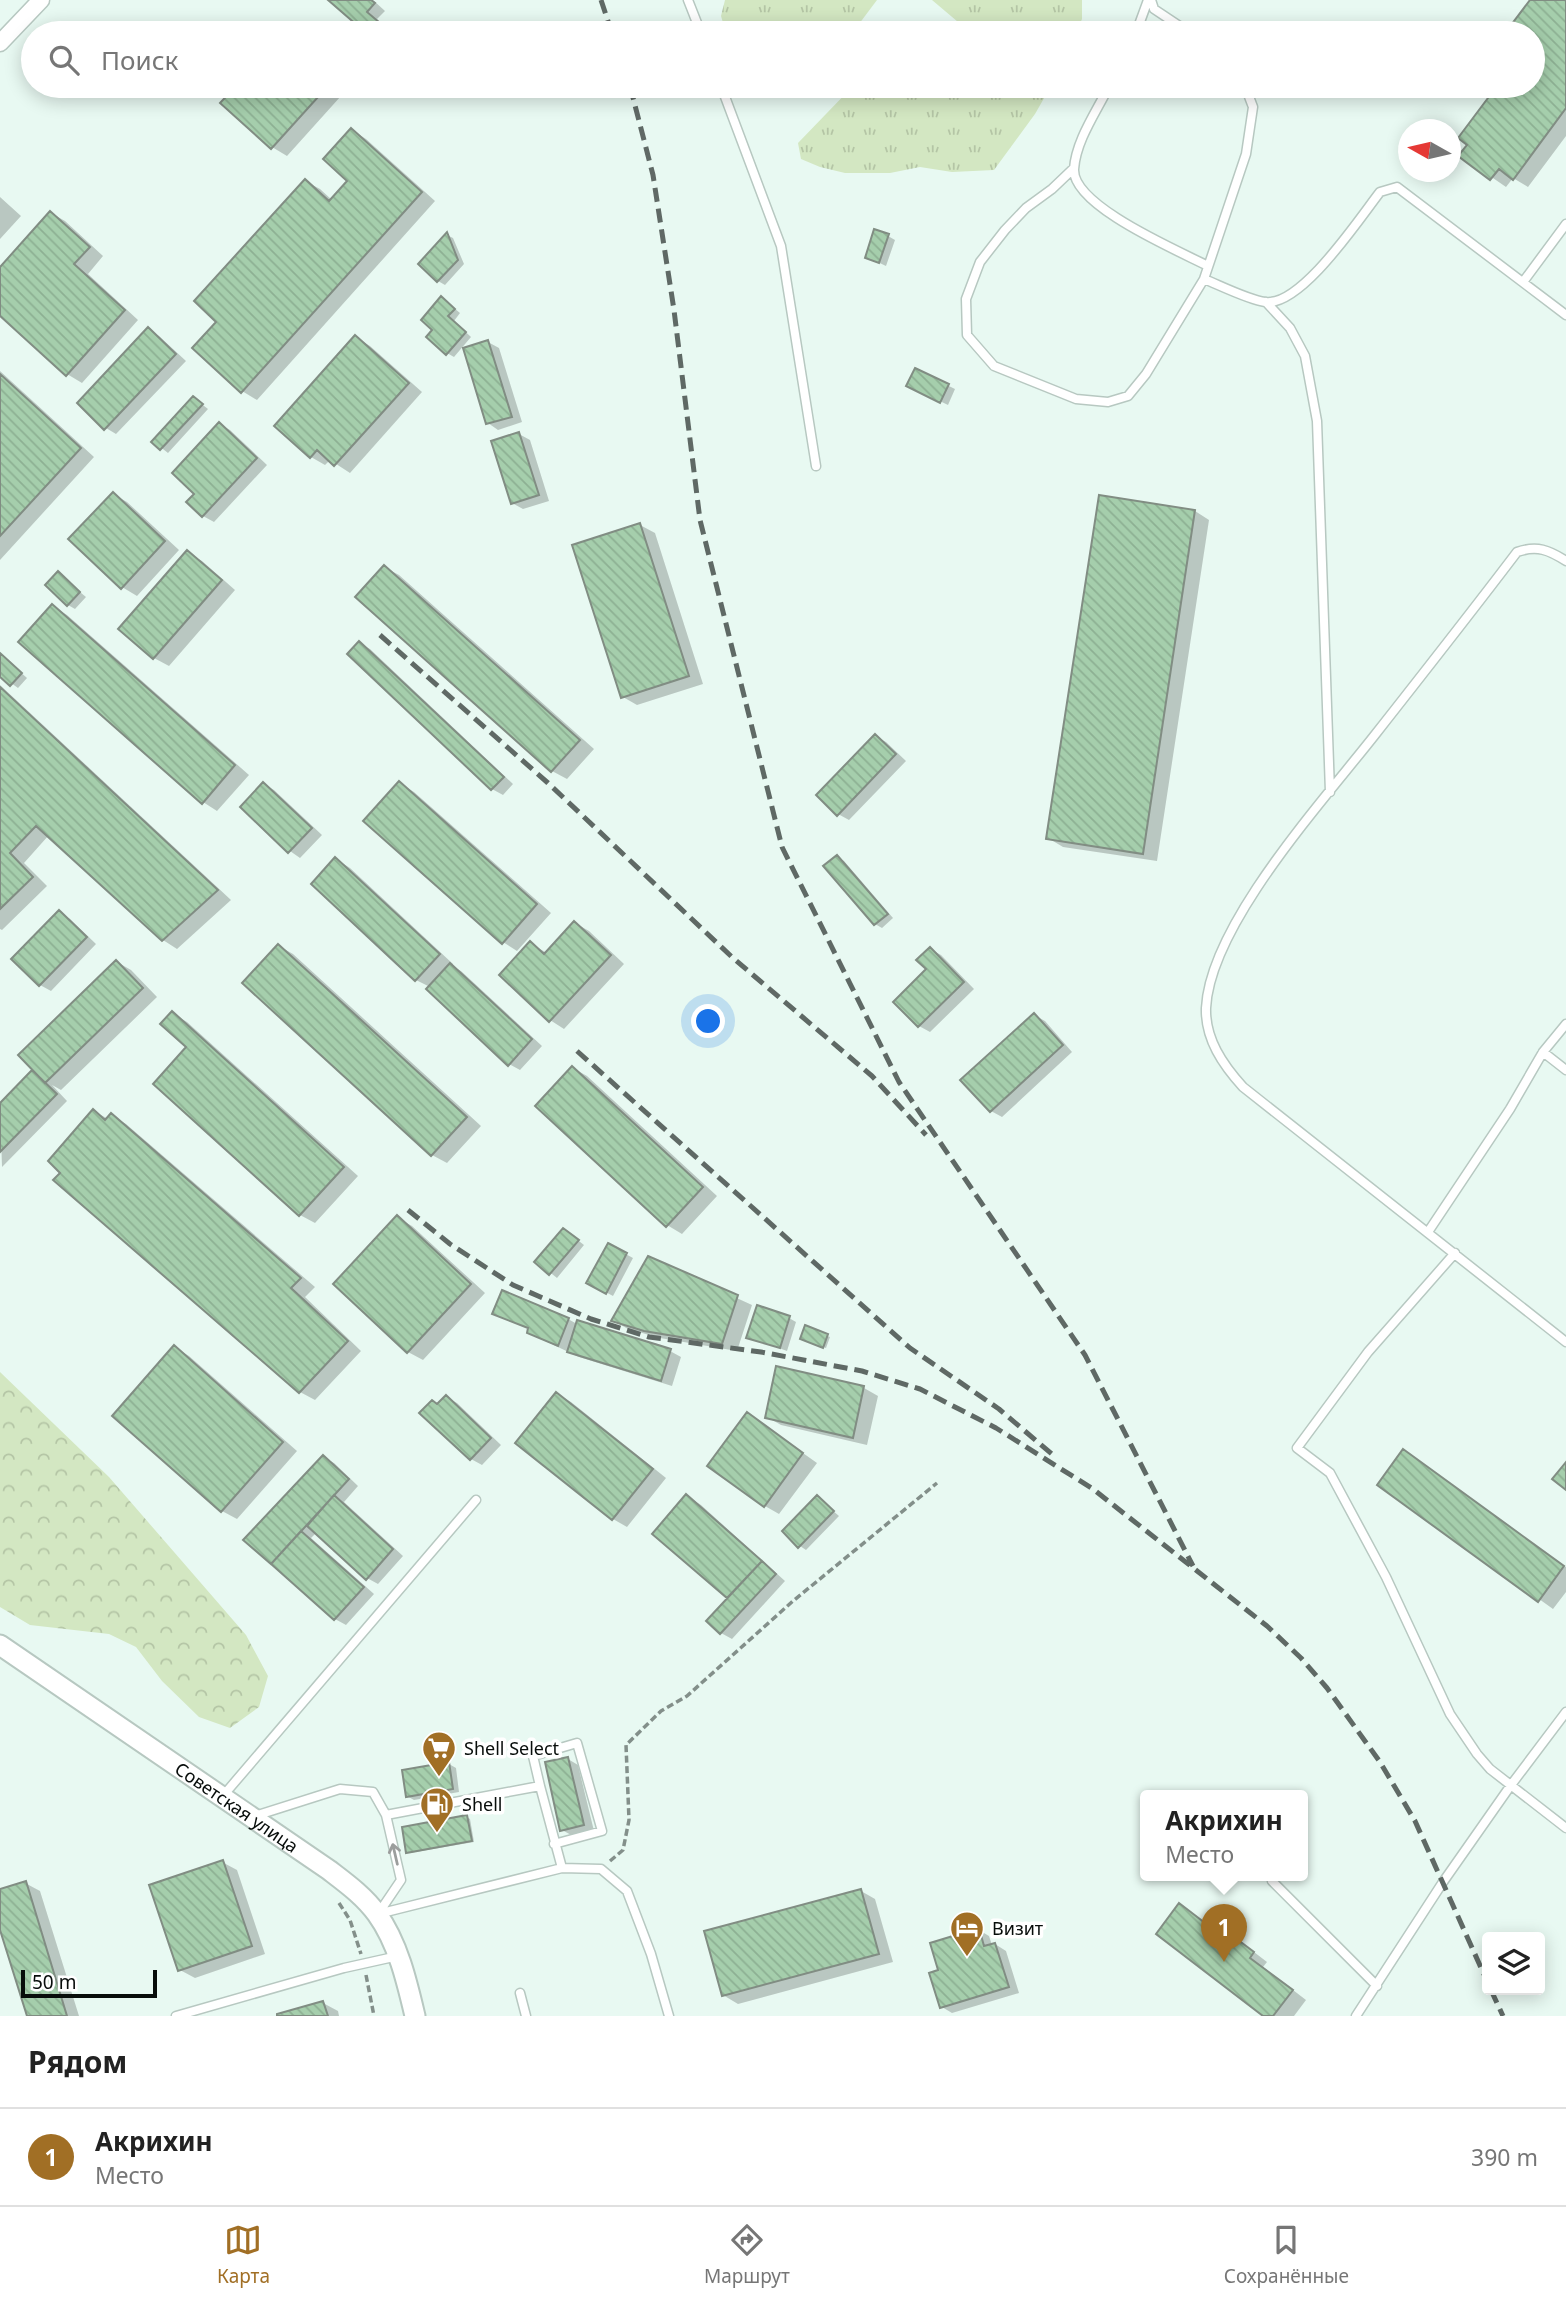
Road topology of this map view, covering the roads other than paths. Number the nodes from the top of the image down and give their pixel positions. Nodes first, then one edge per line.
1 (41, 0) edge
2 (688, 0) edge
3 (1149, 0) edge
4 (696, 21) edge
5 (1141, 21) edge
6 (1172, 21) edge
7 (0, 43) edge
8 (725, 98) edge
9 (1103, 98) edge
10 (1250, 98) edge
11 (1074, 168) junction
12 (1566, 224) edge
13 (1208, 266) junction
14 (1203, 279) junction
15 (1523, 282) junction
16 (1265, 302) junction
17 (1566, 315) edge
18 (816, 466) dead end
19 (1566, 561) edge
20 (1330, 792) junction
21 (1566, 1024) edge
22 (1544, 1052) junction
23 (1566, 1070) edge
24 (1429, 1232) junction
25 (1455, 1253) junction
26 (1566, 1342) edge
27 (476, 1500) dead end
28 (0, 1645) edge
29 (1566, 1712) edge
30 (1511, 1785) junction
31 (540, 1786) junction
32 (222, 1797) junction
33 (386, 1815) junction
34 (252, 1817) junction
35 (1566, 1828) edge
36 (554, 1844) junction
37 (562, 1868) junction
38 (1272, 1881) dead end
39 (378, 1914) junction
40 (398, 1956) junction
41 (1377, 1986) junction
42 (520, 1993) dead end
43 (176, 2016) edge
44 (415, 2016) edge
45 (526, 2016) edge
46 (669, 2016) edge
47 (1356, 2016) edge

1 - 7 street
2 - 4 lane
3 - 5 lane
3 - 6 lane
8 - 18 lane
9 - 11 lane
10 - 13 lane
11 - 13 lane
11 - 14 lane
12 - 15 lane
13 - 14 lane
14 - 16 lane
15 - 16 lane
15 - 17 lane
16 - 20 lane
19 - 20 lane
20 - 24 lane
21 - 22 lane
22 - 23 lane
22 - 24 lane
24 - 25 lane
25 - 26 lane
25 - 30 lane
27 - 32 lane
28 - 32 street, Советская улица
29 - 30 lane
30 - 35 lane
30 - 41 lane
31 - 33 lane
31 - 36 lane
31 - 36 lane
32 - 34 street, Советская улица
33 - 34 lane
39 -> 33 lane
34 - 39 street, Советская улица
36 - 37 lane
37 - 39 lane
37 - 46 lane
38 - 41 lane
39 - 40 street, Советская улица
40 - 43 lane
40 - 44 street, Советская улица
41 - 47 lane
42 - 45 lane

